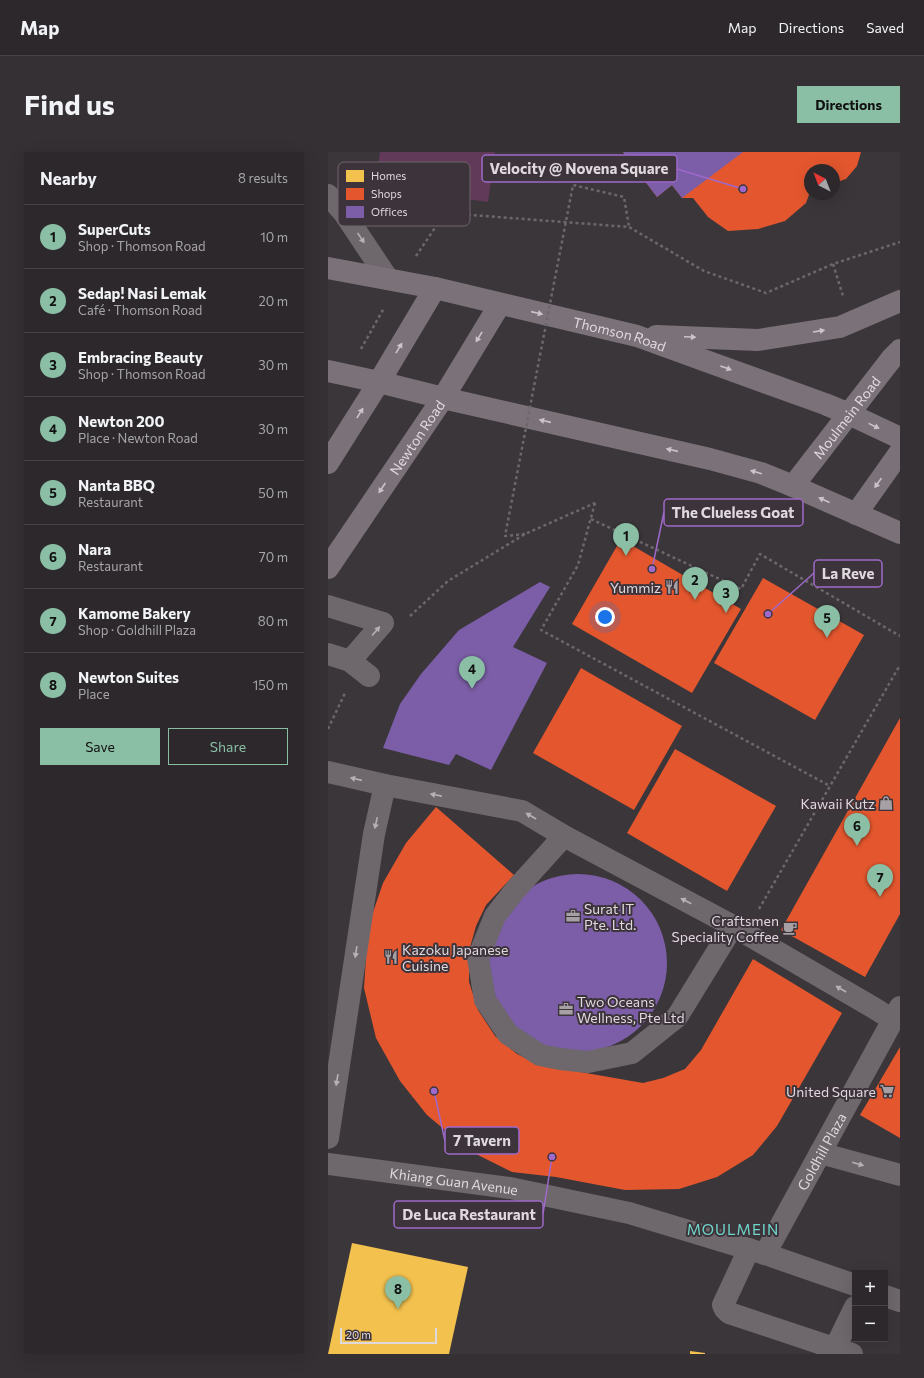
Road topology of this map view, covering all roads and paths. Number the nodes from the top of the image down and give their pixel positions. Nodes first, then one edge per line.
1 (328, 195) edge
2 (338, 206) edge
3 (470, 215) edge
4 (354, 226) edge
5 (435, 226) edge
6 (629, 227) junction
7 (900, 242) edge
8 (328, 268) edge
9 (393, 280) junction
10 (435, 288) junction
11 (900, 301) edge
12 (500, 304) junction
13 (637, 336) junction
14 (900, 350) edge
15 (338, 373) edge
16 (379, 382) junction
17 (443, 398) junction
18 (849, 414) junction
19 (900, 438) edge
20 (900, 452) edge
21 (328, 463) edge
22 (793, 486) junction
23 (856, 514) junction
24 (591, 519) junction
25 (900, 533) edge
26 (525, 534) junction
27 (328, 568) edge
28 (328, 606) edge
29 (406, 620) dead end
30 (900, 636) edge
31 (328, 654) edge
32 (900, 665) edge
33 (359, 668) junction
34 (328, 729) edge
35 (328, 772) edge
36 (385, 785) junction
37 (830, 786) junction
38 (564, 836) junction
39 (739, 930) junction
40 (896, 1014) edge
41 (328, 1138) edge
42 (820, 1153) junction
43 (328, 1164) edge
44 (900, 1175) edge
45 (757, 1252) junction
46 (852, 1284) edge
47 (888, 1297) edge
48 (900, 1301) edge
49 (852, 1319) edge
50 (844, 1351) edge

1 -> 2 street
3 - 6 path
4 -> 9 street
5 - 9 path
6 - 7 path
6 - 26 path, bridge
8 - 9 main road, Thomson Road
9 - 10 main road, Thomson Road
9 - 15 path
10 - 12 main road, Thomson Road
16 -> 10 main road
13 -> 11 main road
12 -> 13 main road, Thomson Road
12 -> 17 main road, Newton Road
13 -> 18 main road, Thomson Road
14 - 18 main road, Moulmein Road
15 - 16 main road
16 - 17 main road
21 -> 16 main road
22 -> 17 main road
17 -> 27 main road, Newton Road
18 -> 19 main road, Thomson Road
18 - 22 main road, Moulmein Road
20 -> 23 main road
23 -> 22 main road
23 - 25 main road
24 - 26 path
24 - 30 path
24 - 37 path
26 - 29 path
33 -> 28 street
31 - 33 street
32 - 37 path
33 - 34 path
36 -> 35 street
38 -> 36 street
36 -> 41 street
37 - 39 path
39 -> 38 street
38 - 39 street
40 -> 39 street
40 - 42 street, Goldhill Plaza
42 -> 44 street
42 - 45 street, Goldhill Plaza
43 - 45 street, Khiang Guan Avenue
45 - 46 street, Khiang Guan Avenue
45 - 50 street, Goldhill Plaza
47 - 48 street
49 - 50 street

